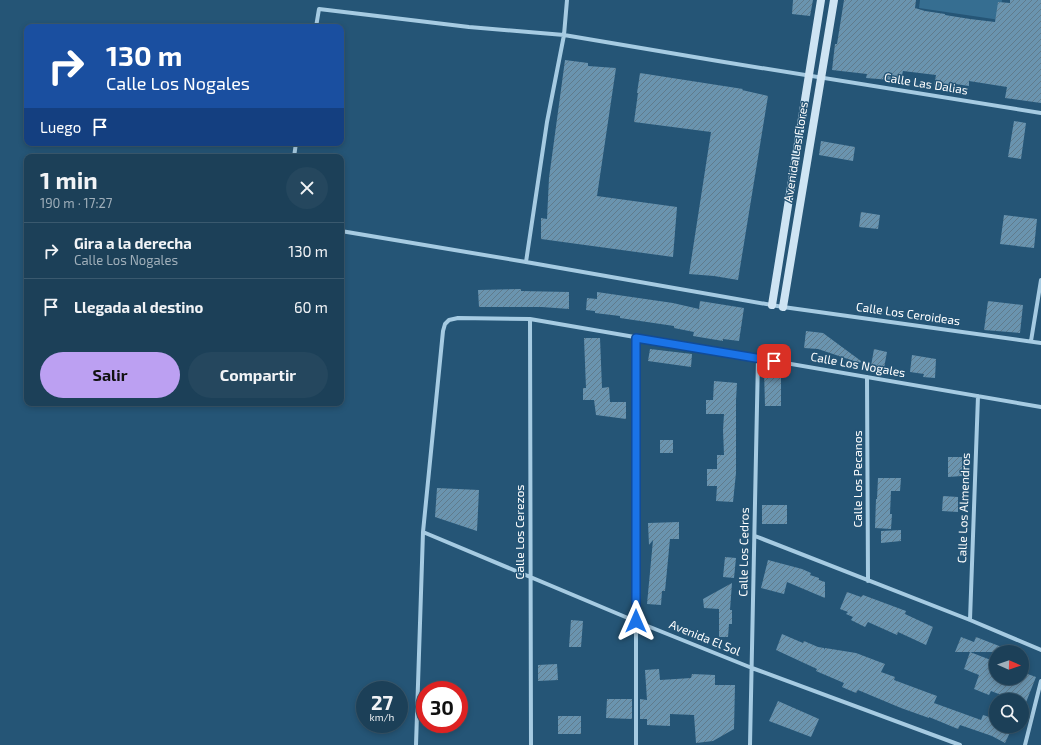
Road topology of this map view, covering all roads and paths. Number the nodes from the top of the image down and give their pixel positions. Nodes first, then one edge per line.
1 (567, 0) edge
2 (821, 0) edge
3 (834, 0) edge
4 (316, 24) edge
5 (564, 35) junction
6 (809, 75) junction
7 (821, 77) junction
8 (1041, 113) edge
9 (344, 232) edge
10 (526, 262) junction
11 (1041, 280) edge
12 (772, 306) junction
13 (783, 307) junction
14 (530, 319) junction
15 (636, 338) junction
16 (1031, 341) junction
17 (1041, 343) edge
18 (758, 358) junction
19 (867, 377) junction
20 (978, 396) junction
21 (1041, 406) edge
22 (423, 532) junction
23 (755, 536) junction
24 (530, 577) junction
25 (868, 581) junction
26 (970, 620) junction
27 (636, 621) junction
28 (1041, 650) edge
29 (752, 668) junction
30 (1041, 681) edge
31 (416, 745) edge
32 (531, 745) edge
33 (636, 745) edge
34 (750, 745) edge
35 (960, 745) edge
36 (1026, 745) edge

1 - 5 street
2 - 6 street, Avenida Las Flores
3 - 7 street, Avenida Las Flores
4 - 5 street, Calle Las Dalias
5 - 6 street, Calle Las Dalias
5 - 10 street
6 - 7 street, Calle Las Dalias
6 - 12 street, Avenida Las Flores
7 - 8 street, Calle Las Dalias
7 - 13 street, Avenida Las Flores
9 - 10 street, Calle Los Ceroideas
10 - 12 street, Calle Los Ceroideas
11 - 16 street
12 - 13 street, Calle Los Ceroideas
13 - 16 street, Calle Los Ceroideas
14 - 15 street, Calle Los Nogales
14 - 22 street, Calle Los Nogales
14 - 24 street, Calle Los Cerezos
15 - 18 street, Calle Los Nogales
15 - 27 street
16 - 17 street, Calle Los Ceroideas
18 - 19 street, Calle Los Nogales
18 - 23 street, Calle Los Cedros
19 - 20 street, Calle Los Nogales
19 - 25 street, Calle Los Pecanos
20 - 21 street, Calle Los Nogales
20 - 26 street, Calle Los Almendros
22 - 24 street, Avenida El Sol
22 - 31 street
23 - 25 street
23 - 29 street, Calle Los Cedros
24 - 27 street, Avenida El Sol
24 - 32 street, Calle Los Cerezos
25 - 26 street
26 - 28 street
27 - 29 street, Avenida El Sol
27 - 33 street
29 - 34 street, Calle Los Cedros
29 - 35 street, Avenida El Sol
30 - 36 street

